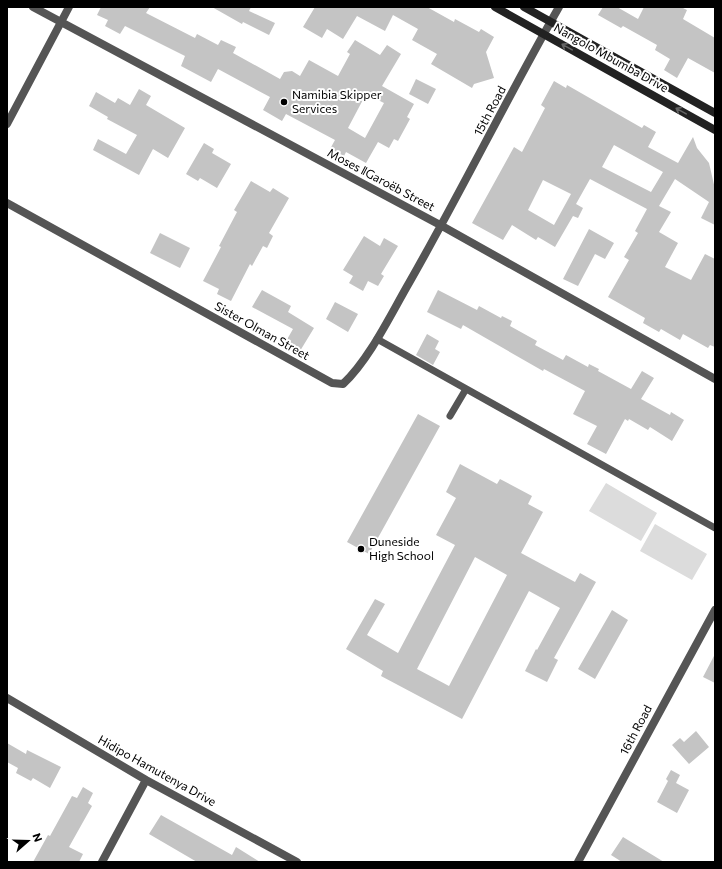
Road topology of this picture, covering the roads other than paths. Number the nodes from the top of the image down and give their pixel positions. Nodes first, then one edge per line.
1 (33, 7) edge
2 (69, 7) edge
3 (495, 7) edge
4 (524, 7) edge
5 (559, 7) edge
6 (61, 22) junction
7 (551, 22) junction
8 (544, 34) junction
9 (715, 114) edge
10 (7, 124) edge
11 (715, 130) edge
12 (7, 203) edge
13 (442, 226) junction
14 (377, 339) junction
15 (715, 379) edge
16 (466, 389) junction
17 (450, 416) dead end
18 (715, 528) edge
19 (715, 610) edge
20 (712, 623) edge
21 (7, 698) edge
22 (146, 780) junction
23 (102, 862) edge
24 (297, 862) edge
25 (578, 862) edge

1 - 6 street, Moses ǁGaroëb Street
2 - 6 street
3 - 8 street, Nangolo Mbumba Drive
4 - 7 street, Nangolo Mbumba Drive
5 - 7 street, 15th Road
6 - 10 street
6 - 13 street, Moses ǁGaroëb Street
7 - 8 street, 15th Road
7 - 9 street, Nangolo Mbumba Drive
11 -> 8 street, Nangolo Mbumba Drive
8 - 13 street, 15th Road
12 - 14 street, Sister Olman Street
13 - 14 street, Sister Olman Street
13 - 15 street, Moses ǁGaroëb Street
14 - 16 lane
16 - 17 lane
16 - 18 lane
19 - 20 street, 16th Road
20 - 25 street, 16th Road
21 - 22 street, Hidipo Hamutenya Drive
22 - 23 street
22 - 24 street, Hidipo Hamutenya Drive

